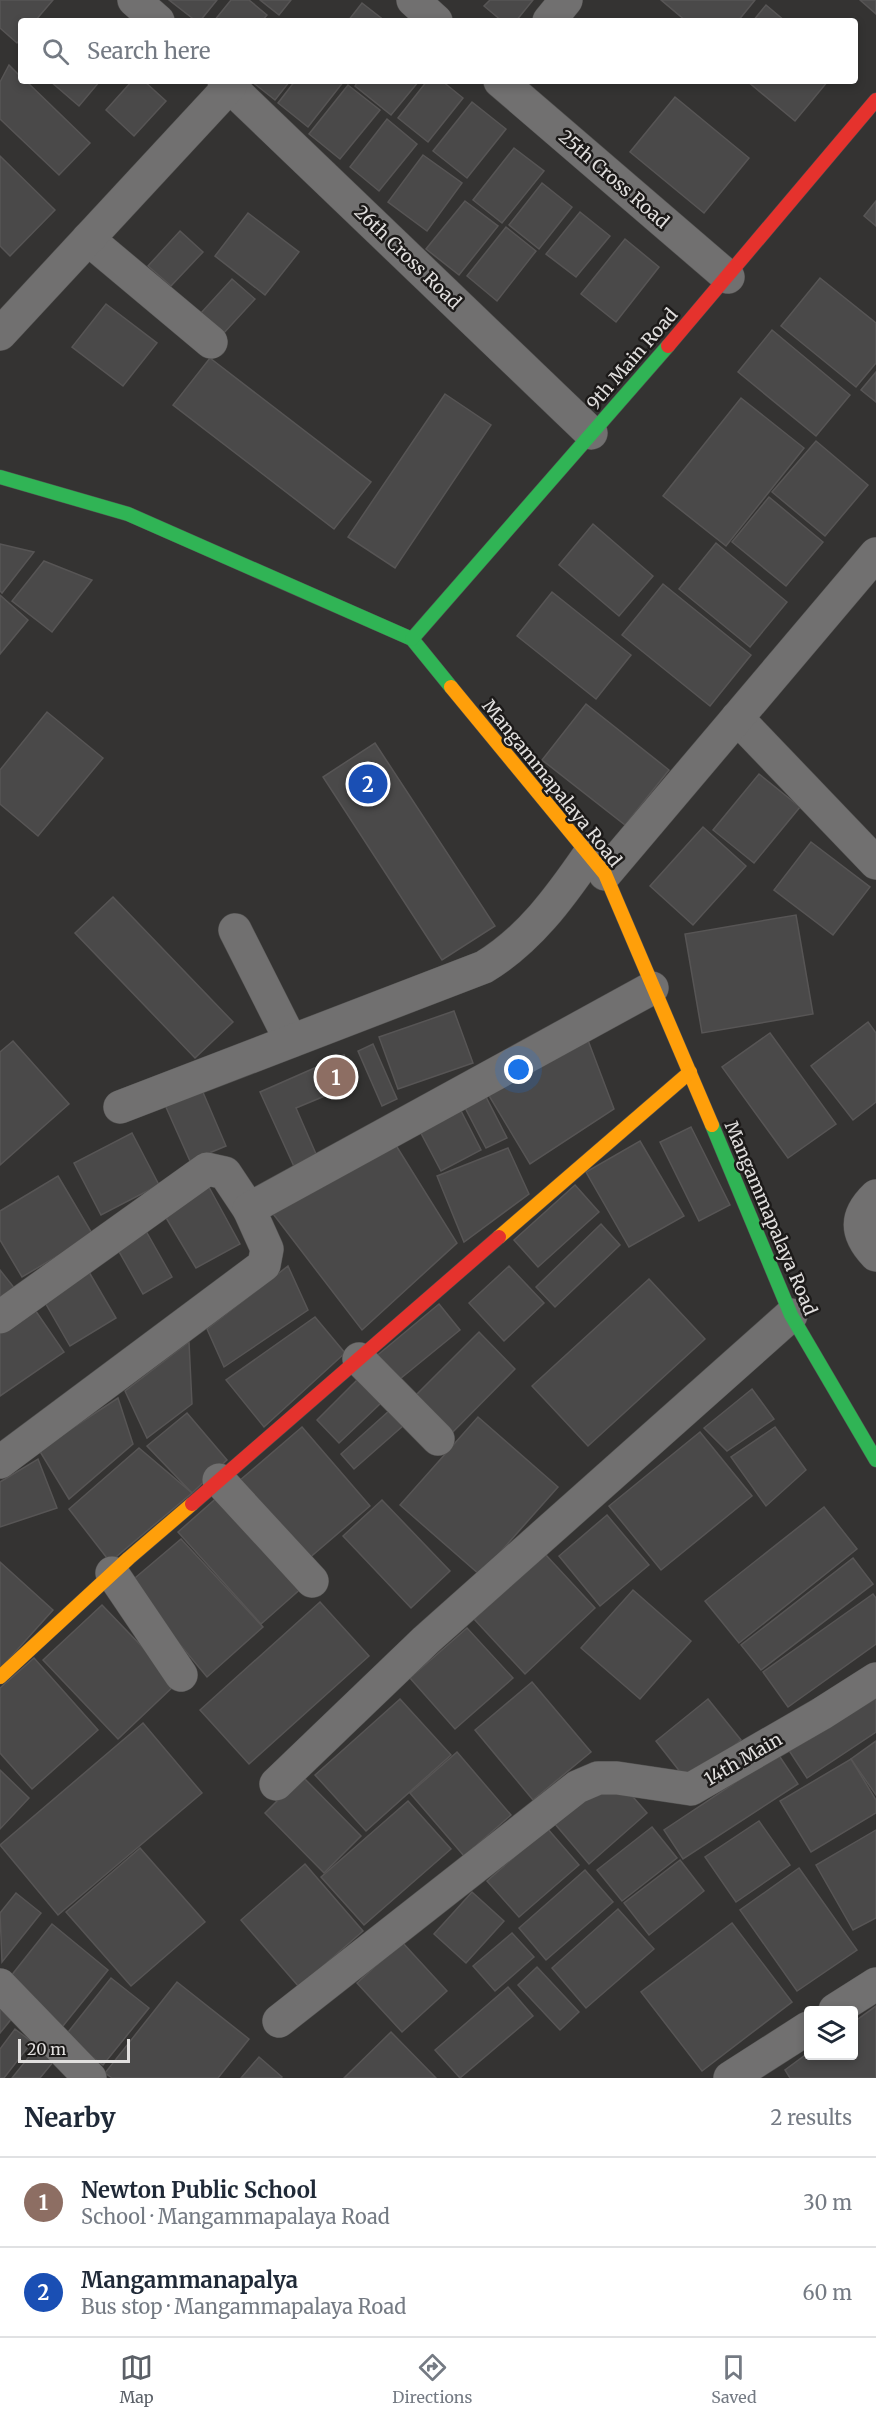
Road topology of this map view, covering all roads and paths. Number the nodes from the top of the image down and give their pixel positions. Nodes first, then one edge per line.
1 (135, 0) edge
2 (413, 0) edge
3 (567, 0) edge
4 (155, 18) edge
5 (433, 18) edge
6 (552, 18) edge
7 (226, 84) edge
8 (228, 84) edge
9 (503, 84) edge
10 (876, 100) edge
11 (88, 239) junction
12 (728, 277) junction
13 (0, 334) edge
14 (211, 342) dead end
15 (591, 433) junction
16 (0, 477) edge
17 (876, 554) edge
18 (412, 639) junction
19 (737, 718) junction
20 (876, 862) edge
21 (597, 865) junction
22 (235, 930) dead end
23 (652, 988) junction
24 (291, 1041) junction
25 (690, 1072) junction
26 (120, 1107) dead end
27 (876, 1196) edge
28 (249, 1209) junction
29 (876, 1255) edge
30 (791, 1315) junction
31 (0, 1317) edge
32 (359, 1359) junction
33 (438, 1439) dead end
34 (876, 1460) edge
35 (0, 1462) edge
36 (219, 1480) junction
37 (112, 1573) junction
38 (312, 1581) dead end
39 (181, 1675) dead end
40 (0, 1677) edge
41 (876, 1679) edge
42 (276, 1784) dead end
43 (876, 1984) edge
44 (0, 1985) edge
45 (841, 2006) edge
46 (279, 2021) dead end
47 (804, 2031) edge
48 (90, 2078) edge
49 (730, 2078) edge

1 - 4 street
2 - 5 street
3 - 6 street
7 - 11 street
8 - 15 street, 26th Cross Road
9 - 12 street, 25th Cross Road
10 - 12 street, 9th Main Road
11 - 13 street
11 - 14 street
12 - 15 street, 9th Main Road
15 - 18 street, 9th Main Road
16 - 18 street, Mangammapalaya Road
17 - 19 street
18 - 21 street, Mangammapalaya Road
19 - 20 street
19 - 21 street
21 - 23 street, Mangammapalaya Road
21 - 24 street
22 - 24 street
23 - 25 street, Mangammapalaya Road
23 - 28 street
24 - 26 street
25 - 30 street, Mangammapalaya Road
25 - 32 street
27 - 29 street
28 - 31 street
28 - 35 street
30 - 34 street, Mangammapalaya Road
30 - 42 street
32 - 33 street
32 - 36 street
36 - 37 street
36 - 38 street
37 - 39 street
37 - 40 street
41 - 46 street, 14th Main
43 - 45 street
44 - 48 street
47 - 49 street

